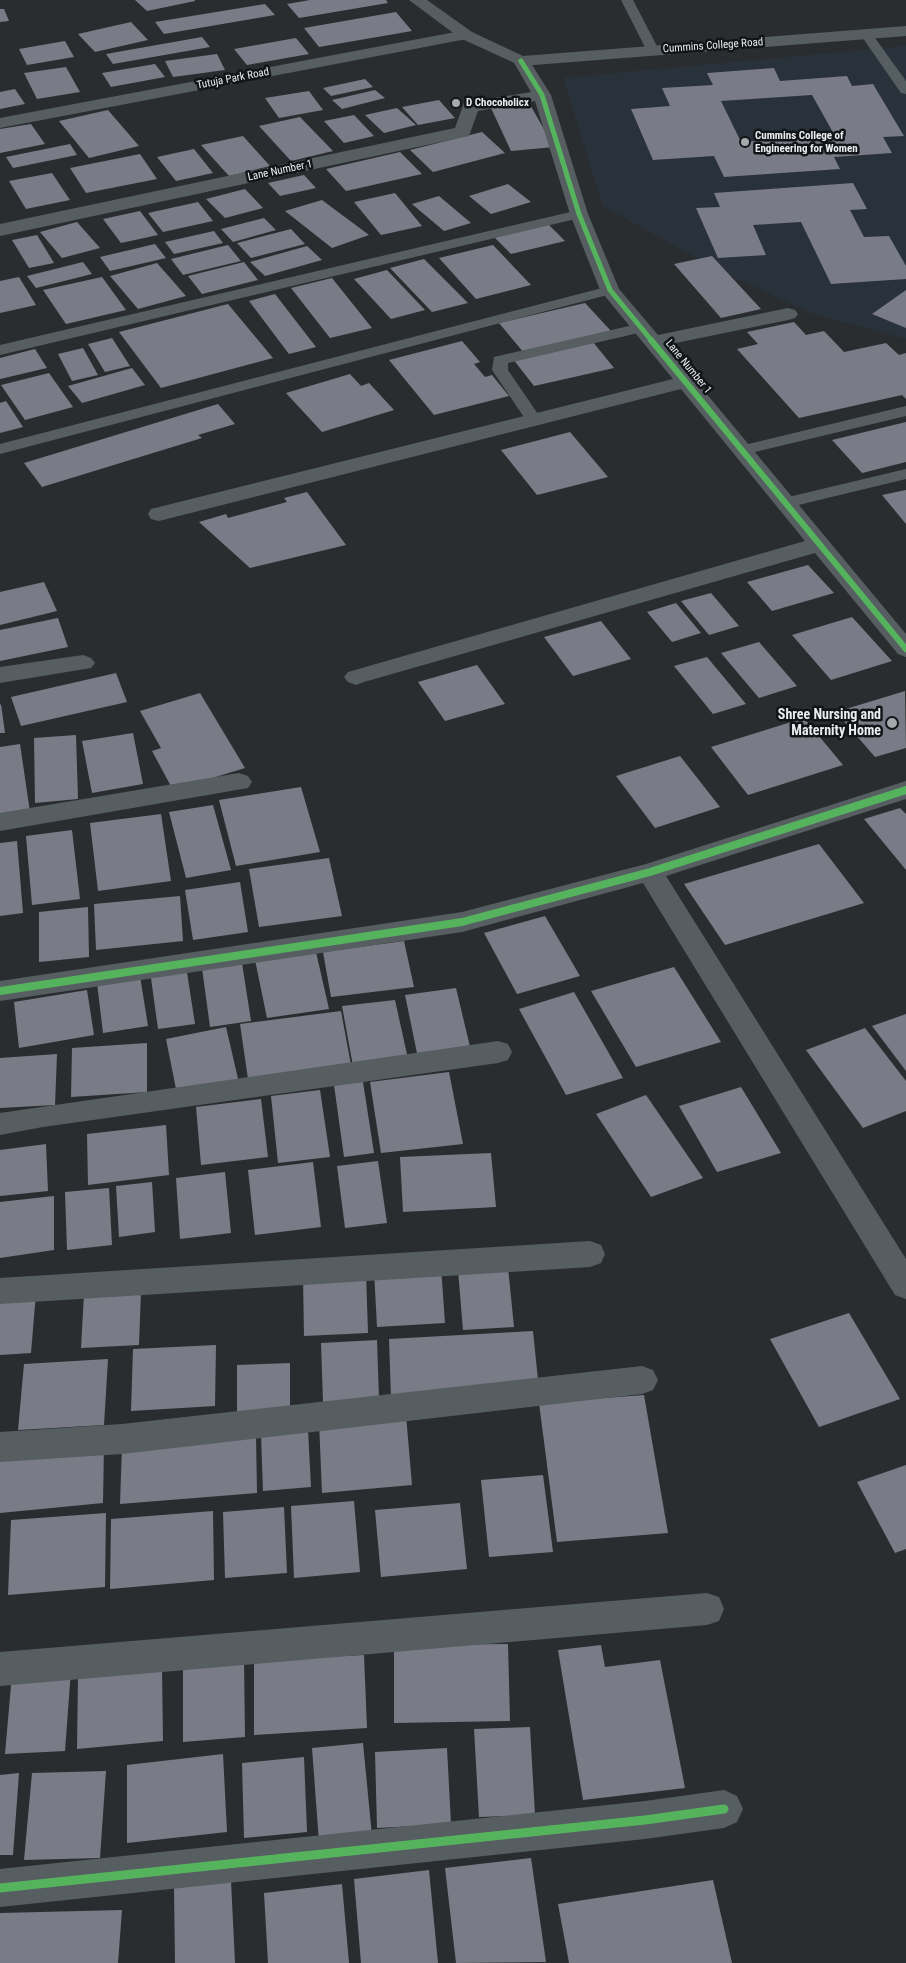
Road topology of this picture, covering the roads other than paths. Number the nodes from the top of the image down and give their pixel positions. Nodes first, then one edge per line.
1 (417, 0) edge
2 (627, 0) edge
3 (906, 31) edge
4 (866, 34) junction
5 (466, 35) junction
6 (653, 50) junction
7 (521, 61) junction
8 (906, 90) edge
9 (542, 95) junction
10 (0, 123) edge
11 (579, 214) junction
12 (0, 230) edge
13 (610, 290) junction
14 (788, 314) dead end
15 (647, 335) junction
16 (0, 350) edge
17 (686, 382) junction
18 (906, 411) edge
19 (534, 420) junction
20 (0, 449) edge
21 (742, 450) junction
22 (906, 474) edge
23 (786, 503) junction
24 (159, 514) dead end
25 (820, 544) junction
26 (906, 649) edge
27 (83, 663) dead end
28 (0, 675) edge
29 (356, 677) dead end
30 (239, 782) dead end
31 (906, 790) edge
32 (0, 822) edge
33 (650, 872) junction
34 (0, 991) edge
35 (498, 1052) dead end
36 (0, 1124) edge
37 (590, 1254) dead end
38 (906, 1286) edge
39 (0, 1291) edge
40 (642, 1380) dead end
41 (0, 1448) edge
42 (707, 1609) dead end
43 (0, 1668) edge
44 (724, 1809) dead end
45 (0, 1888) edge

1 - 5 street
2 - 6 lane
3 - 4 street, Cummins College Road
4 - 6 street, Cummins College Road
4 - 8 lane
5 - 7 street
5 - 10 street, Tutuja Park Road
6 - 7 street, Cummins College Road
7 - 9 street, Lane Number 1
9 - 11 street, Lane Number 1
9 - 12 street, Lane Number 1
11 - 13 street, Lane Number 1
11 - 16 lane
13 - 15 street, Lane Number 1
13 - 20 lane
14 - 15 street
15 - 17 street, Lane Number 1
15 - 19 lane
17 - 19 street
17 - 21 street, Lane Number 1
18 - 21 lane
19 - 24 street
21 - 23 street, Lane Number 1
22 - 23 lane
23 - 25 street, Lane Number 1
25 - 26 street, Lane Number 1
25 - 29 street
27 - 28 street
30 - 32 street
31 - 33 street
33 - 34 street
33 - 38 street
35 - 36 street
37 - 39 street
40 - 41 street
42 - 43 street
44 - 45 street

